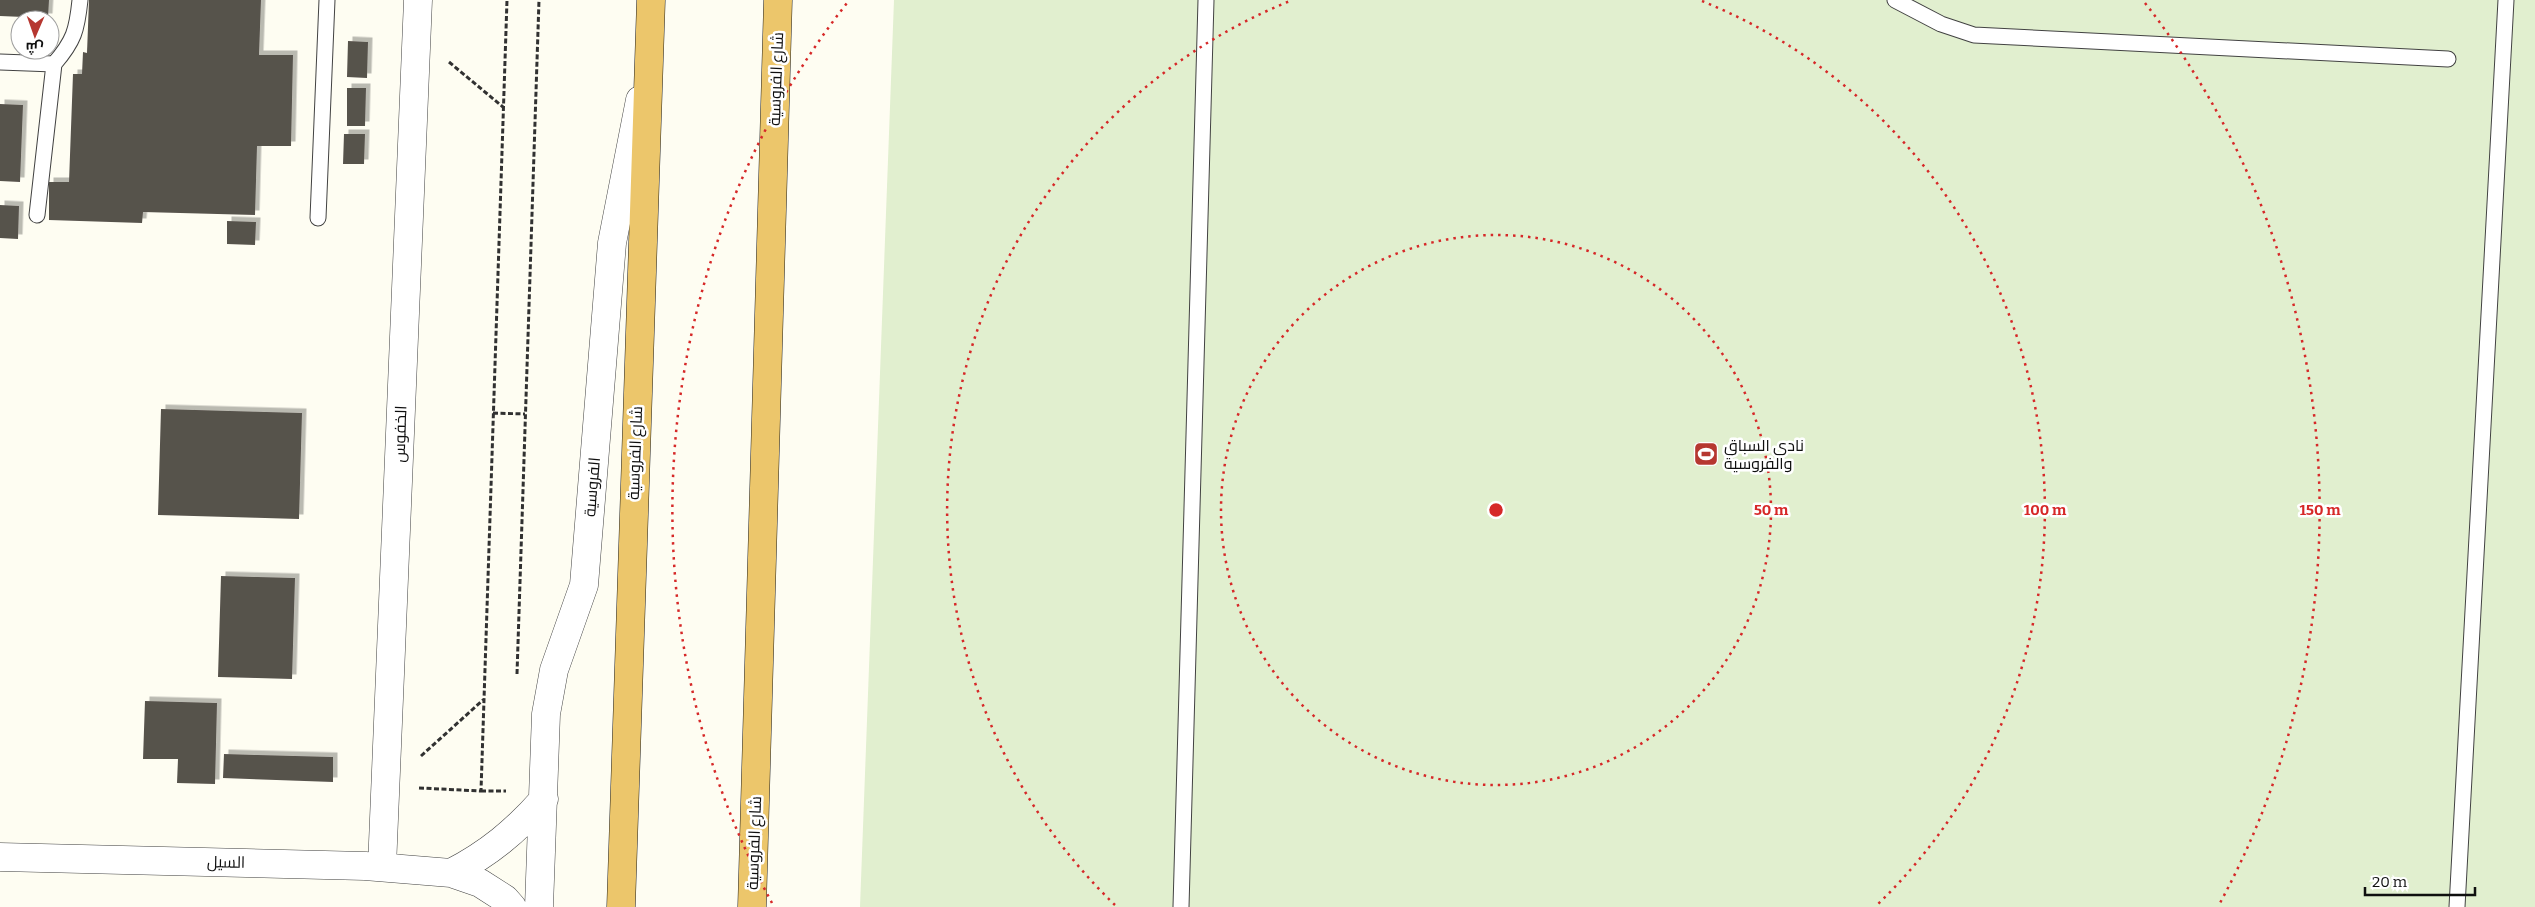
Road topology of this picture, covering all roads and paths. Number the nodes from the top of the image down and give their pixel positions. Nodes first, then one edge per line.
1 (80, 0) edge
2 (328, 0) edge
3 (418, 0) edge
4 (507, 0) edge
5 (539, 0) edge
6 (651, 0) edge
7 (778, 0) edge
8 (1206, 0) edge
9 (1895, 0) edge
10 (2506, 0) edge
11 (416, 35) junction
12 (2448, 59) dead end
13 (0, 62) edge
14 (54, 64) junction
15 (647, 64) junction
16 (504, 108) junction
17 (37, 215) dead end
18 (318, 218) dead end
19 (493, 413) junction
20 (525, 414) junction
21 (517, 682) dead end
22 (484, 700) junction
23 (386, 786) junction
24 (481, 791) junction
25 (544, 799) junction
26 (512, 832) junction
27 (0, 857) edge
28 (382, 867) junction
29 (451, 874) junction
30 (512, 907) edge
31 (539, 907) edge
32 (621, 907) edge
33 (752, 907) edge
34 (1181, 907) edge
35 (2457, 907) edge

1 - 14 lane
2 - 18 lane
3 - 11 street, الخفوس
4 - 16 path
5 - 20 path
6 - 15 highway, شارع الفروسية
7 - 33 highway, شارع الفروسية
8 - 34 lane
9 - 12 lane
10 - 35 lane
11 - 16 path
11 - 23 street, الخفوس
13 - 14 lane
14 - 17 lane
15 - 25 street, الفروسية
15 - 32 highway, شارع الفروسية
16 - 19 path
19 - 20 path
19 - 22 path
20 - 21 path
22 - 23 path
22 - 24 path
23 - 24 path
23 - 28 street, الخفوس
24 - 26 path
25 - 26 street
25 - 31 street, الفروسية
26 - 29 street
27 - 28 street, السيل
28 - 29 street, السيل
29 - 30 street, السيل

